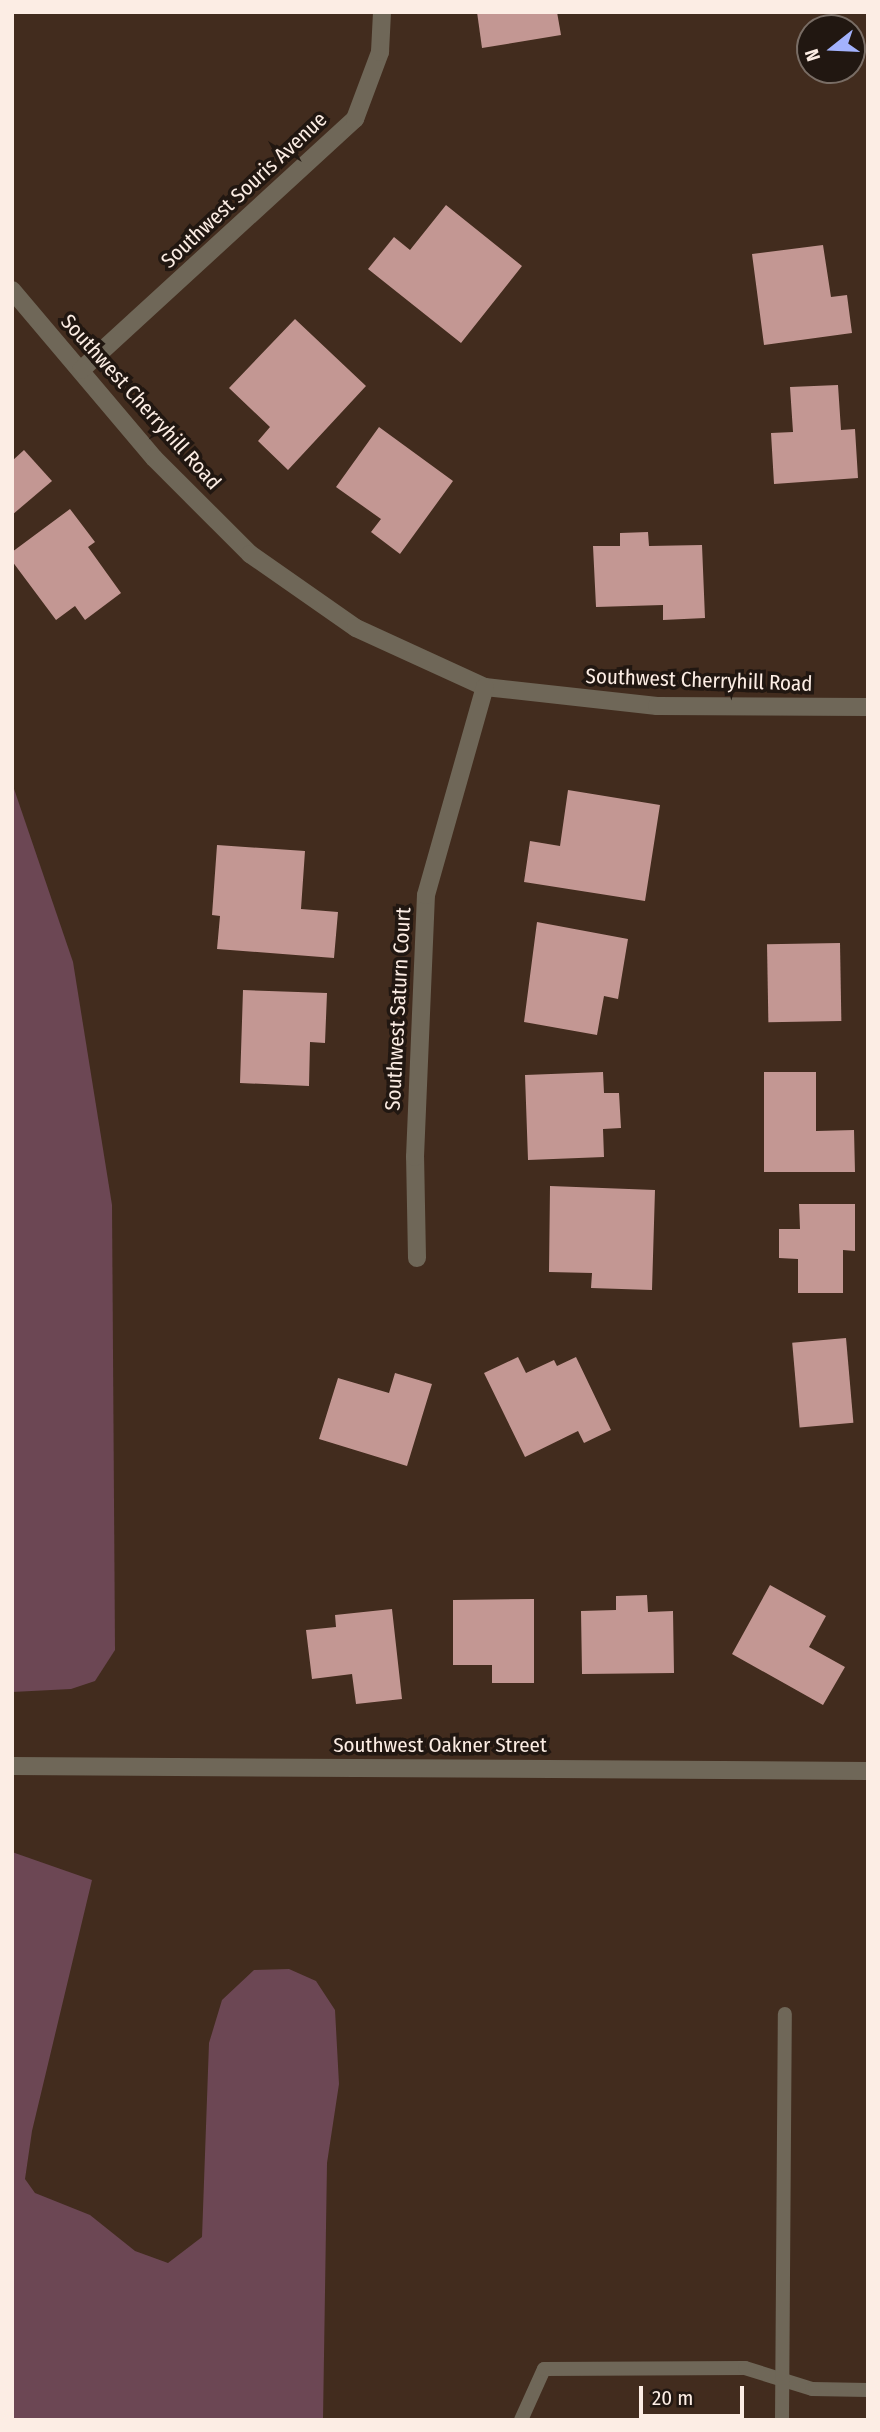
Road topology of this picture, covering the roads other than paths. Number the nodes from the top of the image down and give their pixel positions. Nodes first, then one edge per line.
1 (382, 12) edge
2 (12, 290) edge
3 (82, 370) junction
4 (485, 687) junction
5 (868, 707) edge
6 (417, 1258) dead end
7 (12, 1766) edge
8 (868, 1771) edge
9 (785, 2014) dead end
10 (783, 2380) junction
11 (868, 2390) edge
12 (521, 2420) edge
13 (782, 2420) edge

1 - 3 street, Southwest Souris Avenue
2 - 3 street, Southwest Cherryhill Road
3 - 4 street, Southwest Cherryhill Road
4 - 5 street, Southwest Cherryhill Road
4 - 6 street, Southwest Saturn Court
7 - 8 street, Southwest Oakner Street
9 - 10 lane
10 - 11 lane
10 - 12 lane
10 - 13 lane

